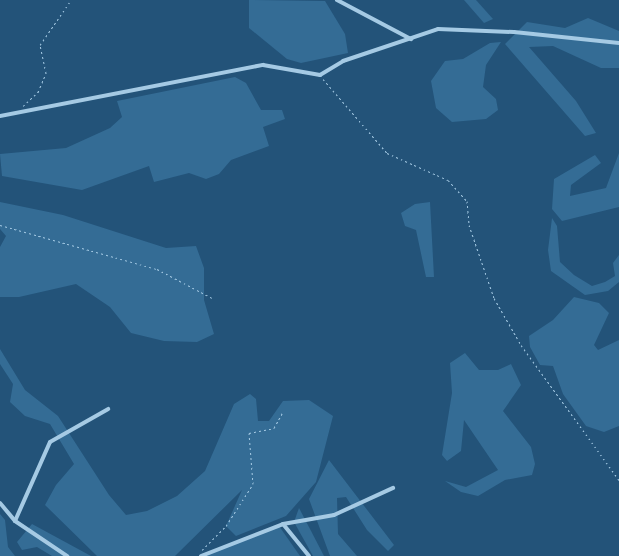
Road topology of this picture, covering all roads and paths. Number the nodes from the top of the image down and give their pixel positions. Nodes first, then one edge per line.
1 (71, 0) edge
2 (337, 0) edge
3 (411, 38) junction
4 (619, 43) edge
5 (320, 75) junction
6 (17, 113) junction
7 (0, 116) edge
8 (0, 225) edge
9 (212, 298) dead end
10 (108, 409) dead end
11 (283, 412) dead end
12 (619, 480) edge
13 (393, 488) dead end
14 (0, 504) edge
15 (15, 521) junction
16 (283, 524) junction
17 (201, 554) edge
18 (68, 556) edge
19 (309, 556) edge

1 - 6 path
2 - 3 street
3 - 4 street
3 - 5 street
5 - 6 street
5 - 12 path
6 - 7 street
8 - 9 path
10 - 15 street
11 - 17 path
13 - 16 street
14 - 15 street
15 - 18 street
16 - 17 street
16 - 19 street

